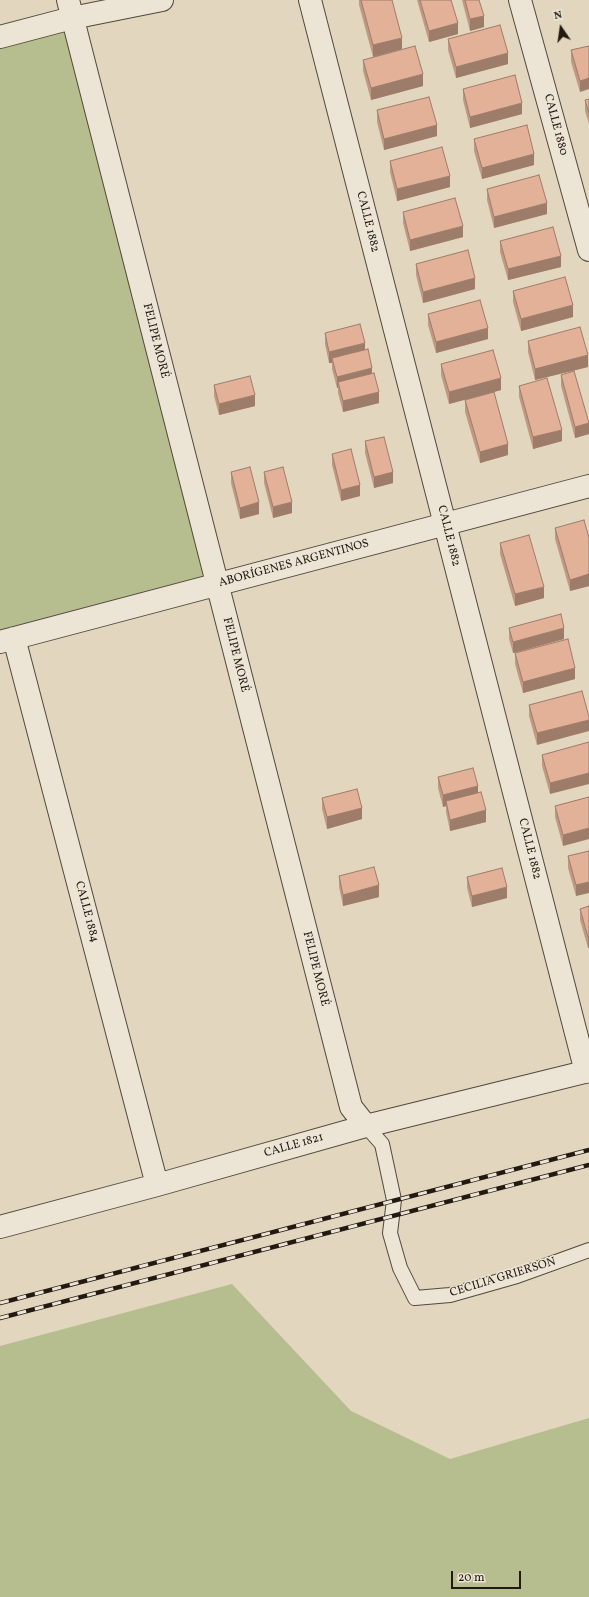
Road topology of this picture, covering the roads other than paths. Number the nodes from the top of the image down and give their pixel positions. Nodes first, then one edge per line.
1 (162, 0) edge
2 (310, 0) edge
3 (520, 0) edge
4 (70, 9) edge
5 (0, 37) edge
6 (589, 250) edge
7 (589, 486) edge
8 (445, 524) junction
9 (217, 584) junction
10 (7, 640) edge
11 (588, 1071) edge
12 (366, 1126) junction
13 (157, 1185) junction
14 (0, 1226) edge
15 (589, 1250) edge
16 (415, 1298) joint

1 - 4 street
2 - 8 street, CALLE 1882
3 - 6 street, CALLE 1880
4 - 5 street
4 - 9 street, FELIPE MORÉ
7 - 8 street, ABORÍGENES ARGENTINOS
8 - 9 street, ABORÍGENES ARGENTINOS
8 - 11 street, CALLE 1882
9 - 10 street, ABORÍGENES ARGENTINOS
9 - 12 street, FELIPE MORÉ
10 - 13 street, CALLE 1884
11 - 12 street, CALLE 1821
12 - 13 street, CALLE 1821
12 - 16 lane, FELIPE MORÉ
13 - 14 street, CALLE 1821
15 - 16 lane, CECILIA GRIERSON

